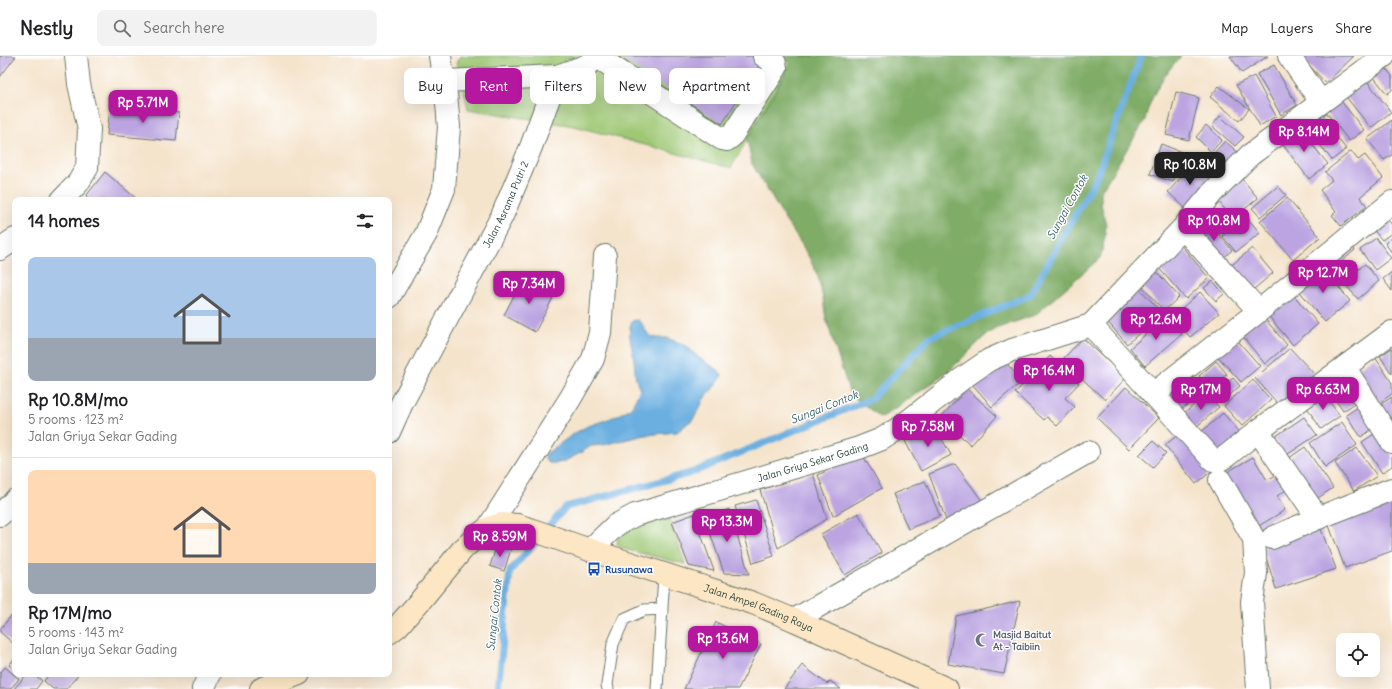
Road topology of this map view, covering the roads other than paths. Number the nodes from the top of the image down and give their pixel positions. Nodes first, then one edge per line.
1 (76, 56) edge
2 (440, 56) edge
3 (764, 56) edge
4 (1289, 56) edge
5 (1384, 56) edge
6 (597, 57) edge
7 (442, 68) edge
8 (580, 68) edge
9 (530, 77) edge
10 (457, 81) edge
11 (1321, 102) junction
12 (448, 104) edge
13 (547, 104) edge
14 (65, 197) edge
15 (1392, 202) edge
16 (1183, 228) junction
17 (12, 241) edge
18 (0, 249) edge
19 (605, 256) dead end
20 (392, 292) edge
21 (1259, 311) junction
22 (1091, 325) junction
23 (1392, 332) edge
24 (1345, 368) junction
25 (1153, 394) junction
26 (392, 425) edge
27 (1258, 432) junction
28 (1392, 442) edge
29 (1088, 452) dead end
30 (1220, 480) dead end
31 (1392, 489) edge
32 (12, 503) edge
33 (0, 515) edge
34 (1318, 518) junction
35 (12, 525) edge
36 (488, 528) junction
37 (1272, 538) dead end
38 (590, 550) junction
39 (664, 575) junction
40 (662, 609) junction
41 (794, 620) junction
42 (392, 631) edge
43 (209, 677) edge
44 (291, 677) edge
45 (304, 677) edge
46 (203, 689) edge
47 (261, 689) edge
48 (306, 689) edge
49 (608, 689) edge
50 (657, 689) edge
51 (947, 689) edge
52 (1258, 689) edge

1 - 14 street
2 - 7 street
3 - 6 street
4 - 11 street
5 - 11 street, Jalan Griya Sekar Gading
6 - 8 street
9 - 10 street
11 - 16 street, Jalan Griya Sekar Gading
12 - 20 street
13 - 26 street, Jalan Asrama Putri 2
15 - 21 street
16 - 21 street
16 - 22 street, Jalan Griya Sekar Gading
17 - 18 street
19 - 36 street
21 - 25 street
22 - 25 street
22 - 38 street, Jalan Griya Sekar Gading
23 - 24 street
24 - 27 street
24 - 28 street
25 - 27 street
27 - 34 street
29 - 41 street
30 - 52 street
31 - 34 street
32 - 33 street
33 - 35 street
34 - 37 street
36 - 38 main road, Jalan Ampel Gading Raya
36 - 42 main road
38 - 39 main road, Jalan Ampel Gading Raya
39 - 40 lane
39 - 41 main road, Jalan Ampel Gading Raya
40 - 49 lane
40 - 50 lane
41 - 51 main road, Jalan Ampel Gading Raya
43 - 46 street
44 - 47 main road
45 - 48 main road

